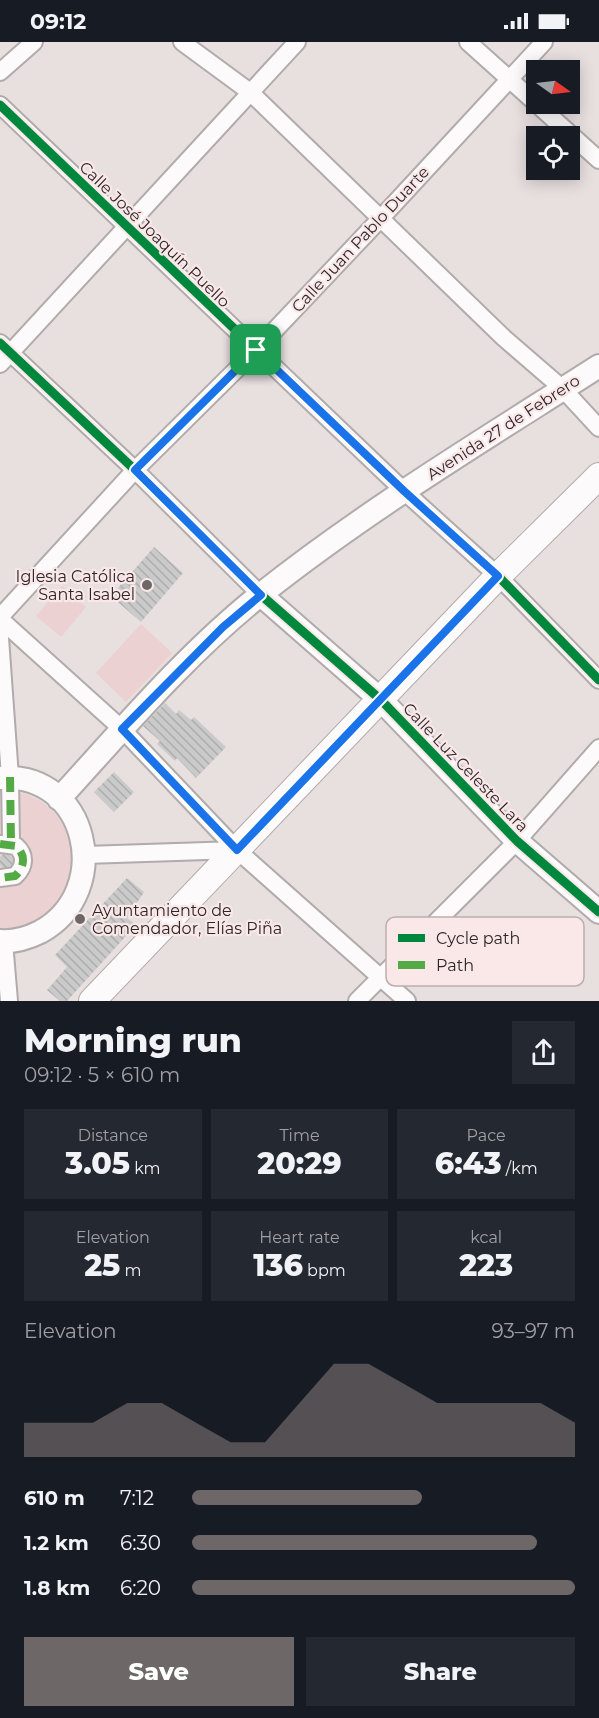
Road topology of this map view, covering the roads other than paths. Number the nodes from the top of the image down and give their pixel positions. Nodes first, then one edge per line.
1 (34, 42) edge
2 (182, 42) edge
3 (297, 42) edge
4 (468, 42) edge
5 (544, 42) edge
6 (0, 72) edge
7 (509, 79) junction
8 (250, 92) junction
9 (1, 107) edge
10 (599, 160) edge
11 (382, 218) junction
12 (126, 227) junction
13 (256, 350) junction
14 (3, 353) edge
15 (599, 366) edge
16 (563, 389) junction
17 (599, 428) edge
18 (135, 470) junction
19 (599, 476) edge
20 (404, 491) junction
21 (498, 576) junction
22 (261, 595) junction
23 (0, 618) edge
24 (0, 638) edge
25 (599, 680) edge
26 (381, 700) junction
27 (122, 729) junction
28 (599, 748) edge
29 (5, 778) edge
30 (59, 799) junction
31 (517, 841) junction
32 (5, 844) edge
33 (237, 850) junction
34 (85, 855) junction
35 (0, 878) edge
36 (599, 912) edge
37 (440, 917) edge
38 (2, 941) edge
39 (386, 971) edge
40 (380, 977) junction
41 (386, 982) edge
42 (390, 986) edge
43 (9, 1001) edge
44 (92, 1001) edge
45 (357, 1001) edge
46 (407, 1001) edge

1 - 6 street
2 - 8 street
3 - 8 street
4 - 7 street
5 - 7 street, Calle Juan Pablo Duarte
7 - 10 street
7 - 11 street, Calle Juan Pablo Duarte
8 - 11 street
8 - 12 street
9 - 12 street, Calle José Joaquín Puello
11 - 13 street, Calle Juan Pablo Duarte
11 - 16 street
12 - 13 street, Calle José Joaquín Puello
12 - 14 street
13 - 18 street, Calle Juan Pablo Duarte
13 - 20 street, Calle José Joaquín Puello
14 - 18 street, Calle Luz Celeste Lara
15 - 16 street, Avenida 27 de Febrero
16 - 17 street
16 - 20 street, Avenida 27 de Febrero
18 - 22 street, Calle Luz Celeste Lara
18 - 23 street, Calle Juan Pablo Duarte
19 - 21 main road
20 - 21 street, Calle José Joaquín Puello
20 - 22 street, Avenida 27 de Febrero
21 - 25 street, Calle José Joaquín Puello
21 - 26 main road
22 - 26 street, Calle Luz Celeste Lara
22 - 27 street, Avenida 27 de Febrero
23 - 27 street
24 - 29 street
26 - 31 street, Calle Luz Celeste Lara
26 - 33 main road
27 - 30 street, Avenida 27 de Febrero
27 - 33 street
28 - 31 street
29 - 30 street
29 - 32 street
30 - 34 street
31 - 36 street, Calle Luz Celeste Lara
31 - 37 street
32 - 35 street
33 - 34 street
33 - 40 street
33 - 44 main road
34 - 38 street
38 - 43 street
39 - 40 street
40 - 41 street
40 - 45 street
42 - 46 street

